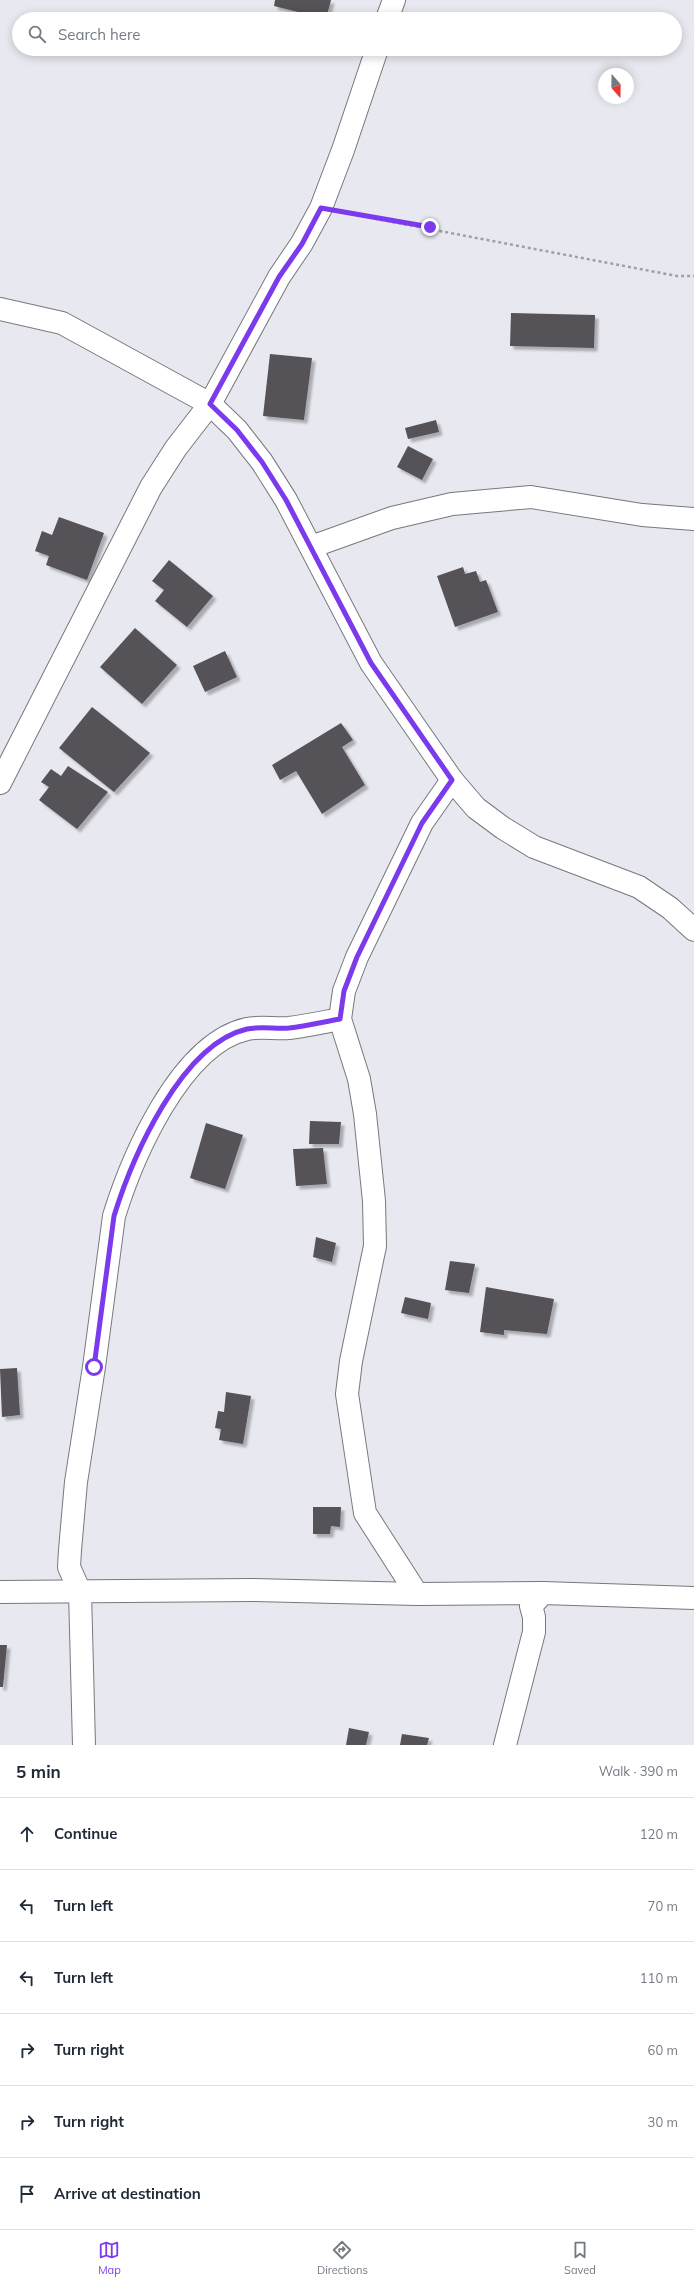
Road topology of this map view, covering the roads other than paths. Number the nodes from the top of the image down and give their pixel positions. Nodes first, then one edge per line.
1 (394, 0) edge
2 (390, 12) edge
3 (375, 56) edge
4 (0, 309) edge
5 (210, 404) junction
6 (694, 519) edge
7 (311, 546) junction
8 (452, 780) junction
9 (0, 783) edge
10 (694, 930) edge
11 (340, 1019) junction
12 (0, 1592) edge
13 (80, 1592) junction
14 (543, 1593) junction
15 (417, 1594) junction
16 (694, 1598) edge
17 (84, 1745) edge
18 (505, 1745) edge

1 - 2 street
3 - 5 street
4 - 5 street
5 - 7 street
5 - 9 street
6 - 7 street
7 - 8 street
8 - 10 street
8 - 11 street
11 - 13 street
11 - 15 street
12 - 13 street
13 - 15 street
13 - 17 street
14 - 15 street
14 - 16 street
14 - 18 street

